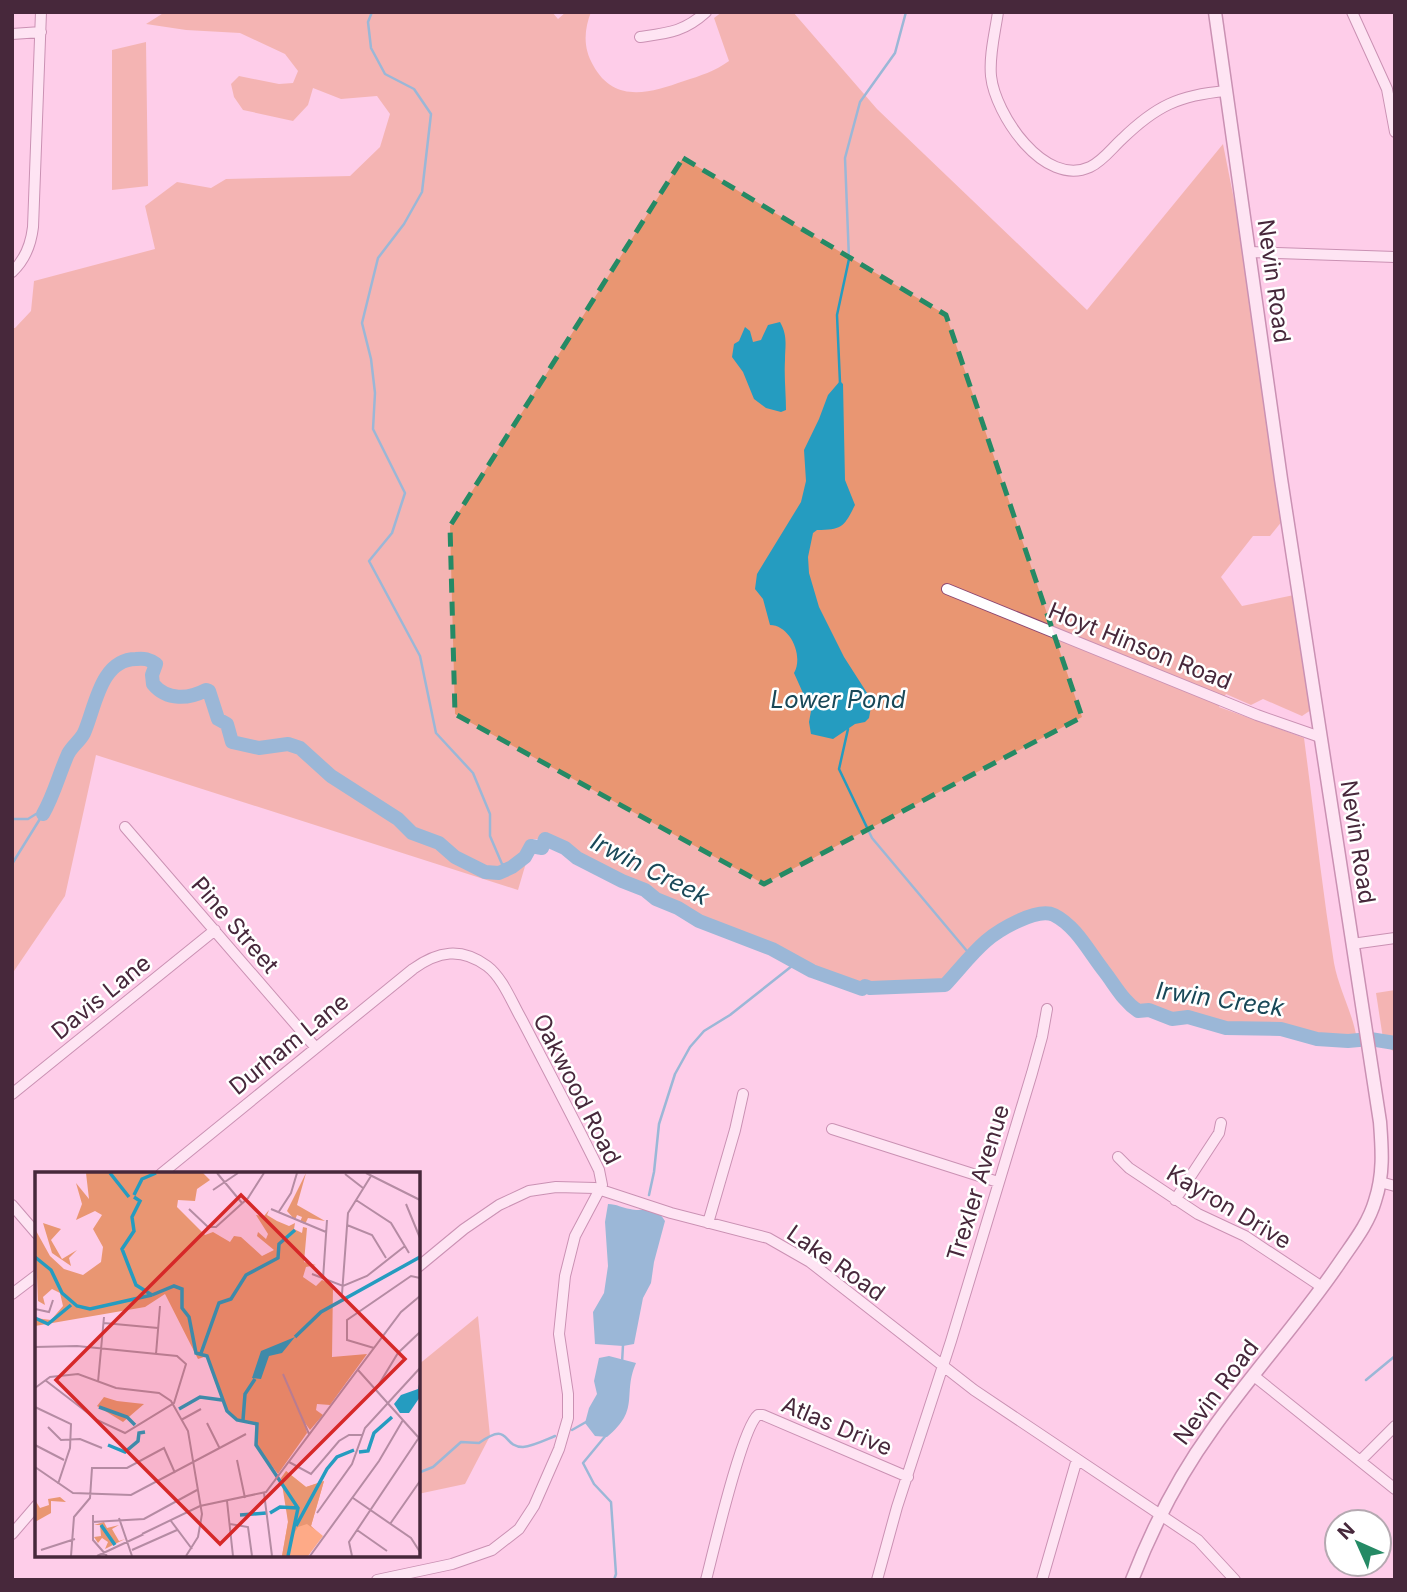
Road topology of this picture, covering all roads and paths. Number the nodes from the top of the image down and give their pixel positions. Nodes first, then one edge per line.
1 (41, 12) edge
2 (706, 12) edge
3 (998, 12) edge
4 (1215, 12) edge
5 (1352, 12) edge
6 (41, 32) junction
7 (12, 33) edge
8 (640, 37) dead end
9 (1226, 91) junction
10 (1395, 132) edge
11 (1249, 252) junction
12 (1395, 257) edge
13 (12, 272) edge
14 (947, 589) dead end
15 (1320, 737) junction
16 (125, 827) dead end
17 (215, 930) junction
18 (1395, 938) edge
19 (1352, 944) junction
20 (446, 952) joint
21 (1047, 1009) dead end
22 (316, 1048) junction
23 (12, 1094) edge
24 (743, 1094) dead end
25 (1221, 1123) dead end
26 (832, 1129) dead end
27 (1118, 1157) dead end
28 (163, 1172) edge
29 (998, 1182) junction
30 (1380, 1182) junction
31 (1395, 1186) edge
32 (599, 1189) junction
33 (1175, 1200) junction
34 (12, 1205) edge
35 (708, 1223) junction
36 (35, 1232) edge
37 (420, 1265) edge
38 (35, 1277) edge
39 (1322, 1287) junction
40 (12, 1294) edge
41 (943, 1367) junction
42 (1254, 1376) junction
43 (1395, 1426) edge
44 (1077, 1459) junction
45 (1360, 1461) junction
46 (908, 1477) junction
47 (1395, 1489) edge
48 (35, 1507) edge
49 (1160, 1514) junction
50 (12, 1534) edge
51 (377, 1580) edge
52 (706, 1580) edge
53 (877, 1580) edge
54 (1042, 1580) edge
55 (1132, 1580) edge
56 (1234, 1580) edge

1 - 6 street
2 - 8 street
3 - 9 street
4 - 9 main road, Nevin Road
5 - 10 street
6 - 7 street
6 - 13 street
9 - 11 main road, Nevin Road
11 - 12 street
11 - 15 main road, Nevin Road
14 - 15 street, Hoyt Hinson Road
15 - 19 main road, Nevin Road
16 - 17 street, Pine Street
17 - 22 street, Pine Street
17 - 23 street, Davis Lane
18 - 19 street
19 - 30 main road, Nevin Road
20 - 22 street, Durham Lane
20 - 32 street, Oakwood Road
21 - 29 street, Trexler Avenue
22 - 28 street, Durham Lane
24 - 35 street
25 - 33 street
26 - 29 street
27 - 33 street, Kayron Drive
29 - 41 street, Trexler Avenue
30 - 31 street
30 - 39 main road, Nevin Road
32 - 35 street, Lake Road
32 - 37 street, Lake Road
32 - 51 street, Oakwood Road
33 - 39 street, Kayron Drive
34 - 36 street
35 - 41 street, Lake Road
38 - 40 street
39 - 42 main road, Nevin Road
41 - 44 street, Lake Road
41 - 46 street, Trexler Avenue
42 - 45 street
42 - 49 main road, Nevin Road
43 - 45 street
44 - 49 street, Lake Road
44 - 54 street
45 - 47 street
46 - 52 street, Atlas Drive
46 - 53 street, Trexler Avenue
48 - 50 street
49 - 55 main road, Nevin Road
49 - 56 street

